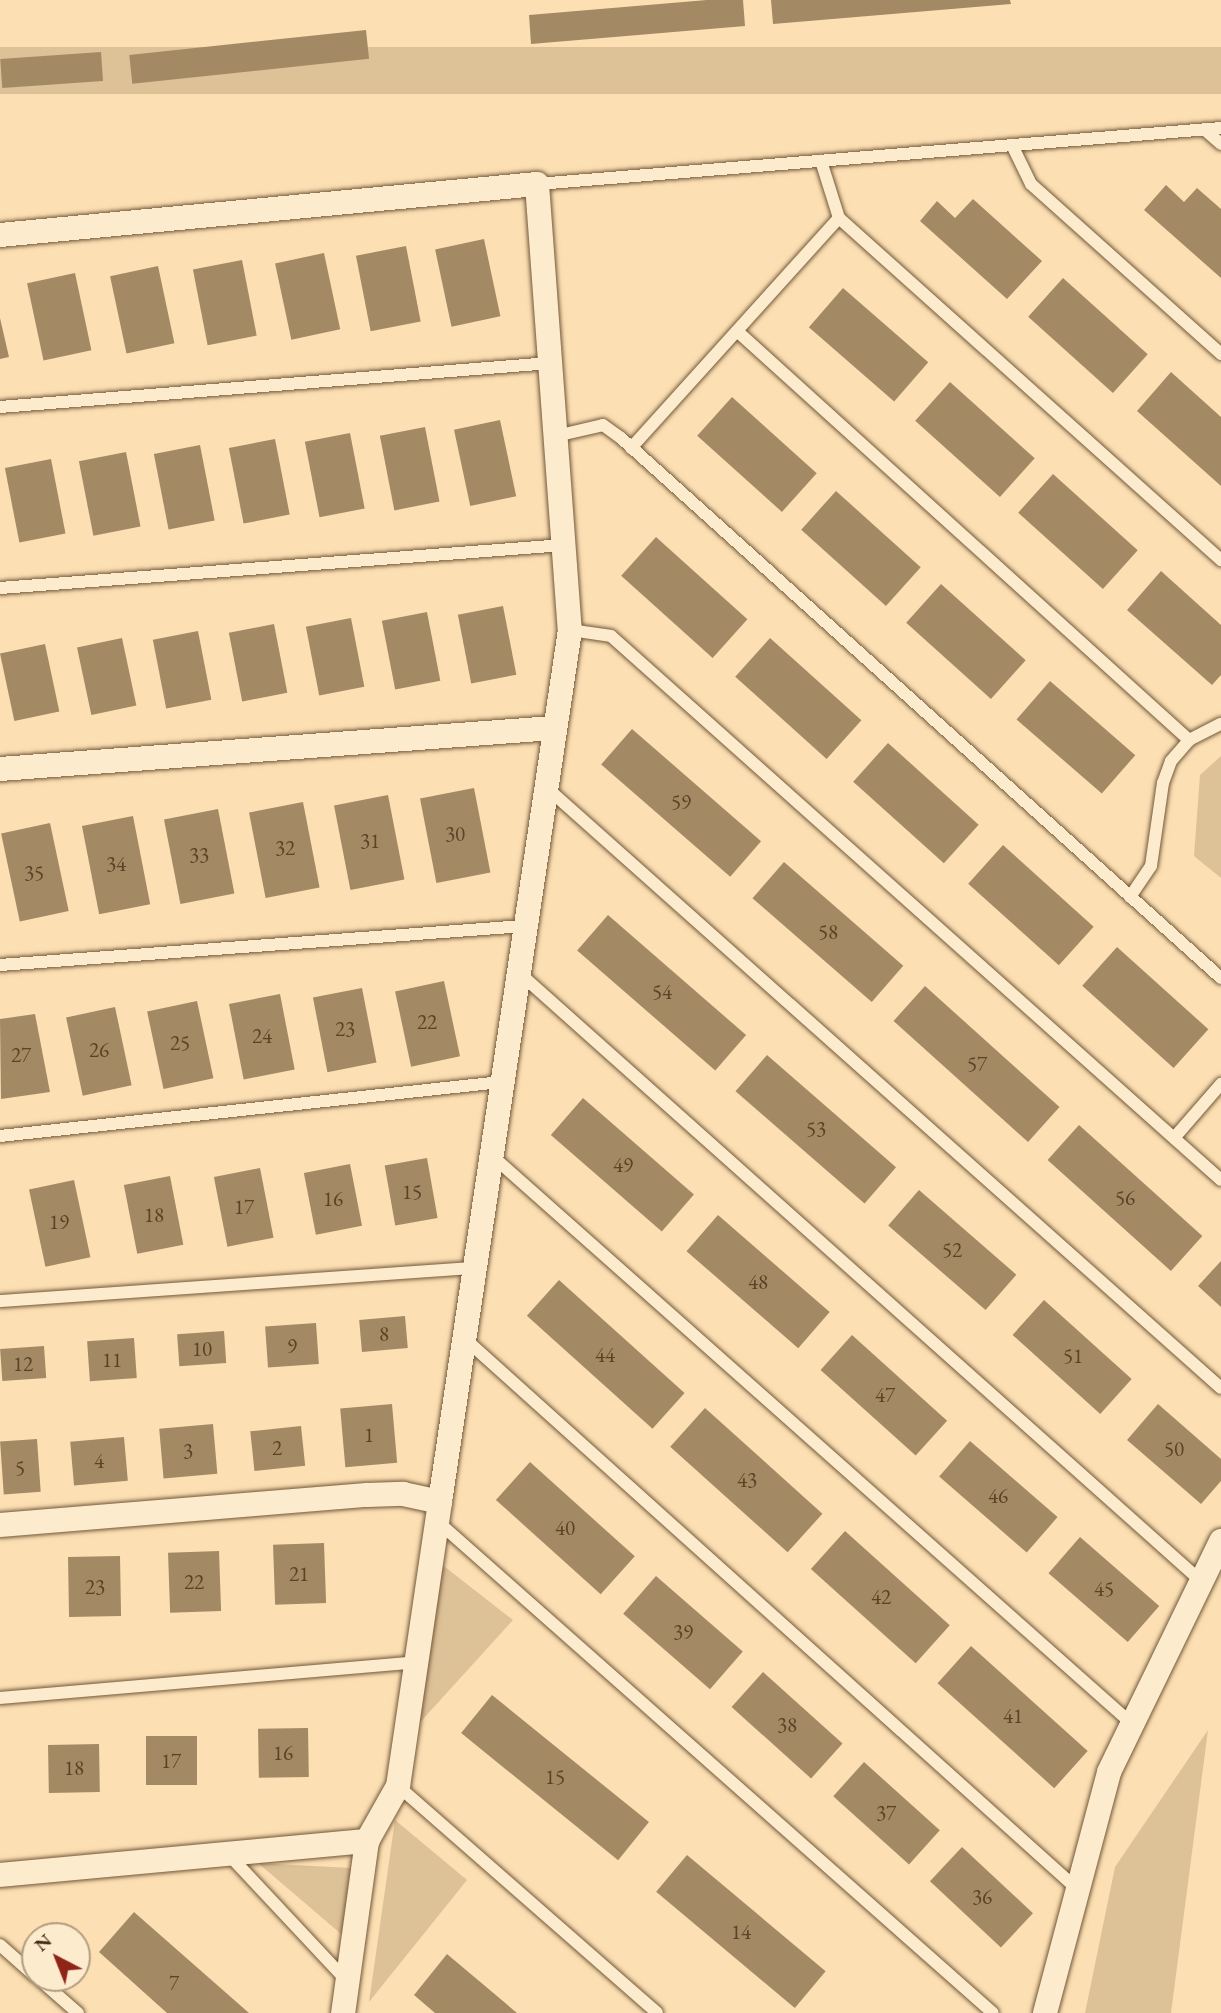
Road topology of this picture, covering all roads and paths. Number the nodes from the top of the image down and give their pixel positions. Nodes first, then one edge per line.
1 (1221, 128) edge
2 (1205, 130) junction
3 (1221, 144) edge
4 (1012, 145) junction
5 (821, 161) junction
6 (537, 184) junction
7 (839, 218) junction
8 (0, 235) edge
9 (737, 331) junction
10 (1221, 354) edge
11 (550, 363) junction
12 (0, 407) edge
13 (556, 436) junction
14 (631, 448) junction
15 (564, 545) junction
16 (1221, 560) edge
17 (0, 588) edge
18 (570, 630) junction
19 (1221, 724) edge
20 (553, 728) junction
21 (1188, 740) junction
22 (0, 769) edge
23 (544, 785) junction
24 (1130, 897) junction
25 (524, 926) junction
26 (0, 965) edge
27 (517, 971) junction
28 (1221, 978) edge
29 (501, 1082) junction
30 (1221, 1084) edge
31 (0, 1136) edge
32 (1174, 1138) junction
33 (490, 1154) junction
34 (1221, 1180) edge
35 (473, 1268) junction
36 (0, 1301) edge
37 (463, 1338) junction
38 (1221, 1388) edge
39 (438, 1511) junction
40 (0, 1525) edge
41 (1221, 1541) edge
42 (1201, 1581) junction
43 (416, 1662) junction
44 (0, 1698) edge
45 (1131, 1723) junction
46 (398, 1786) junction
47 (366, 1841) junction
48 (230, 1856) junction
49 (0, 1875) edge
50 (1075, 1886) junction
51 (0, 1945) edge
52 (21, 1964) edge
53 (346, 1981) junction
54 (54, 1992) edge
55 (78, 2013) edge
56 (343, 2013) edge
57 (657, 2013) edge
58 (993, 2013) edge
59 (1045, 2013) edge

1 - 2 lane
2 - 3 lane
2 - 4 lane
4 - 5 lane
4 - 10 lane
5 - 6 lane
5 - 7 lane
6 - 8 street
6 - 11 street
7 - 9 lane
7 - 16 lane
9 - 14 lane
9 - 21 lane
11 - 12 lane
11 - 13 street
13 - 14 lane
13 - 15 street
14 - 24 lane
15 - 17 lane
15 - 18 street
18 - 20 street
18 - 32 lane
19 - 21 lane
20 - 22 street
20 - 23 street
21 - 24 lane
23 - 25 street
23 - 38 lane
24 - 28 lane
25 - 26 lane
25 - 27 street
27 - 29 street
27 - 42 lane
29 - 31 lane
29 - 33 street
30 - 32 lane
32 - 34 lane
33 - 35 street
33 - 45 lane
35 - 36 lane
35 - 37 street
37 - 39 street
37 - 50 lane
39 - 40 street
39 - 43 street
39 - 58 lane
41 - 42 street
42 - 45 street
43 - 44 lane
43 - 46 street
45 - 50 street
46 - 47 street
46 - 57 lane
47 - 48 street
47 - 53 street
48 - 49 street
48 - 53 lane
50 - 59 street
51 - 52 lane
53 - 56 street
54 - 55 lane

